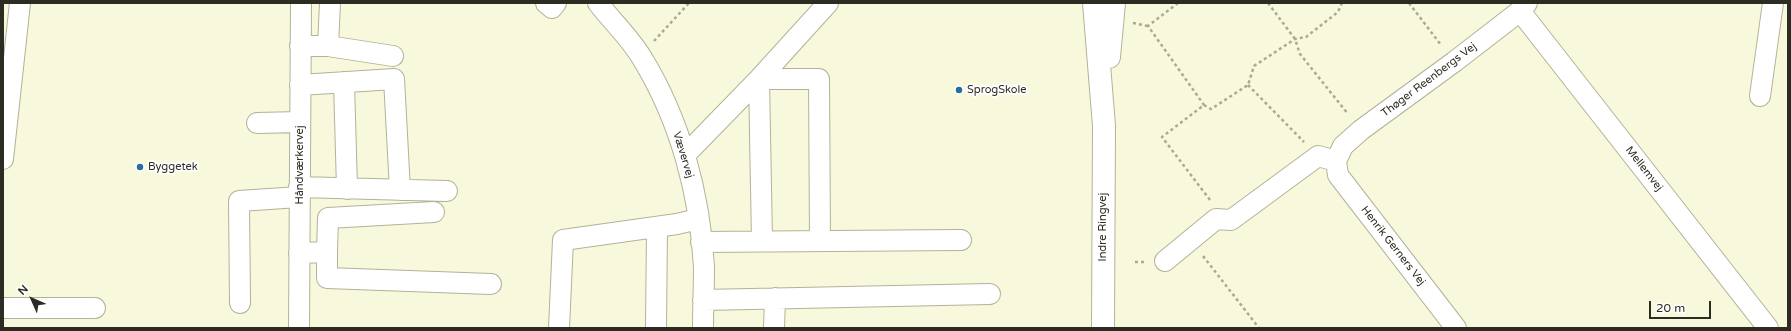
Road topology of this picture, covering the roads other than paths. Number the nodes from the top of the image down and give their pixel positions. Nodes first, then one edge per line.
1 (20, 3) edge
2 (301, 3) edge
3 (330, 3) edge
4 (546, 3) edge
5 (556, 3) edge
6 (598, 3) edge
7 (828, 3) edge
8 (1094, 3) edge
9 (1114, 3) edge
10 (1773, 3) edge
11 (1524, 7) edge
12 (300, 46) junction
13 (328, 46) junction
14 (393, 56) dead end
15 (759, 79) junction
16 (344, 82) junction
17 (300, 85) junction
18 (1760, 96) dead end
19 (257, 122) dead end
20 (300, 122) junction
21 (1104, 126) junction
22 (686, 155) junction
23 (1327, 158) junction
24 (3, 159) edge
25 (347, 188) junction
26 (400, 190) junction
27 (447, 191) dead end
28 (299, 192) junction
29 (434, 212) dead end
30 (698, 219) junction
31 (657, 227) junction
32 (961, 240) dead end
33 (762, 241) junction
34 (820, 241) junction
35 (701, 242) junction
36 (327, 252) junction
37 (299, 253) junction
38 (1164, 261) dead end
39 (491, 284) dead end
40 (990, 294) dead end
41 (775, 298) junction
42 (703, 300) junction
43 (240, 303) dead end
44 (3, 308) edge
45 (95, 308) dead end
46 (299, 328) edge
47 (559, 328) edge
48 (656, 328) edge
49 (703, 328) edge
50 (774, 328) edge
51 (1103, 328) edge
52 (1456, 328) edge
53 (1768, 328) edge

1 - 24 street
2 - 12 street, Håndværkervej
3 - 13 street
4 - 5 street
6 - 22 street, Vævervej
7 - 15 street
8 - 21 main road, Indre Ringvej
9 - 21 main road, Indre Ringvej
10 - 18 street
11 - 23 street, Thøger Reenbergs Vej
11 - 53 street, Mellemvej
12 - 13 street
12 - 17 street, Håndværkervej
13 - 14 street
15 - 22 street
15 - 33 street
15 - 34 street
16 - 17 street
16 - 25 street
16 - 26 street
17 - 20 street, Håndværkervej
19 - 20 street
20 - 28 street, Håndværkervej
21 - 51 main road, Indre Ringvej
22 - 30 street, Vævervej
23 - 38 street
23 - 52 street, Henrik Gerners Vej
25 - 26 street
25 - 28 street
26 - 27 street
28 - 37 street, Håndværkervej
28 - 43 street
29 - 36 street
30 - 31 street
30 - 35 street, Vævervej
31 - 47 street
31 - 48 street
32 - 34 street
33 - 34 street
33 - 35 street
35 - 42 street, Vævervej
36 - 37 street
36 - 39 street
37 - 46 street, Håndværkervej
40 - 41 street
41 - 42 street
41 - 50 street
42 - 49 street, Vævervej
44 - 45 street

